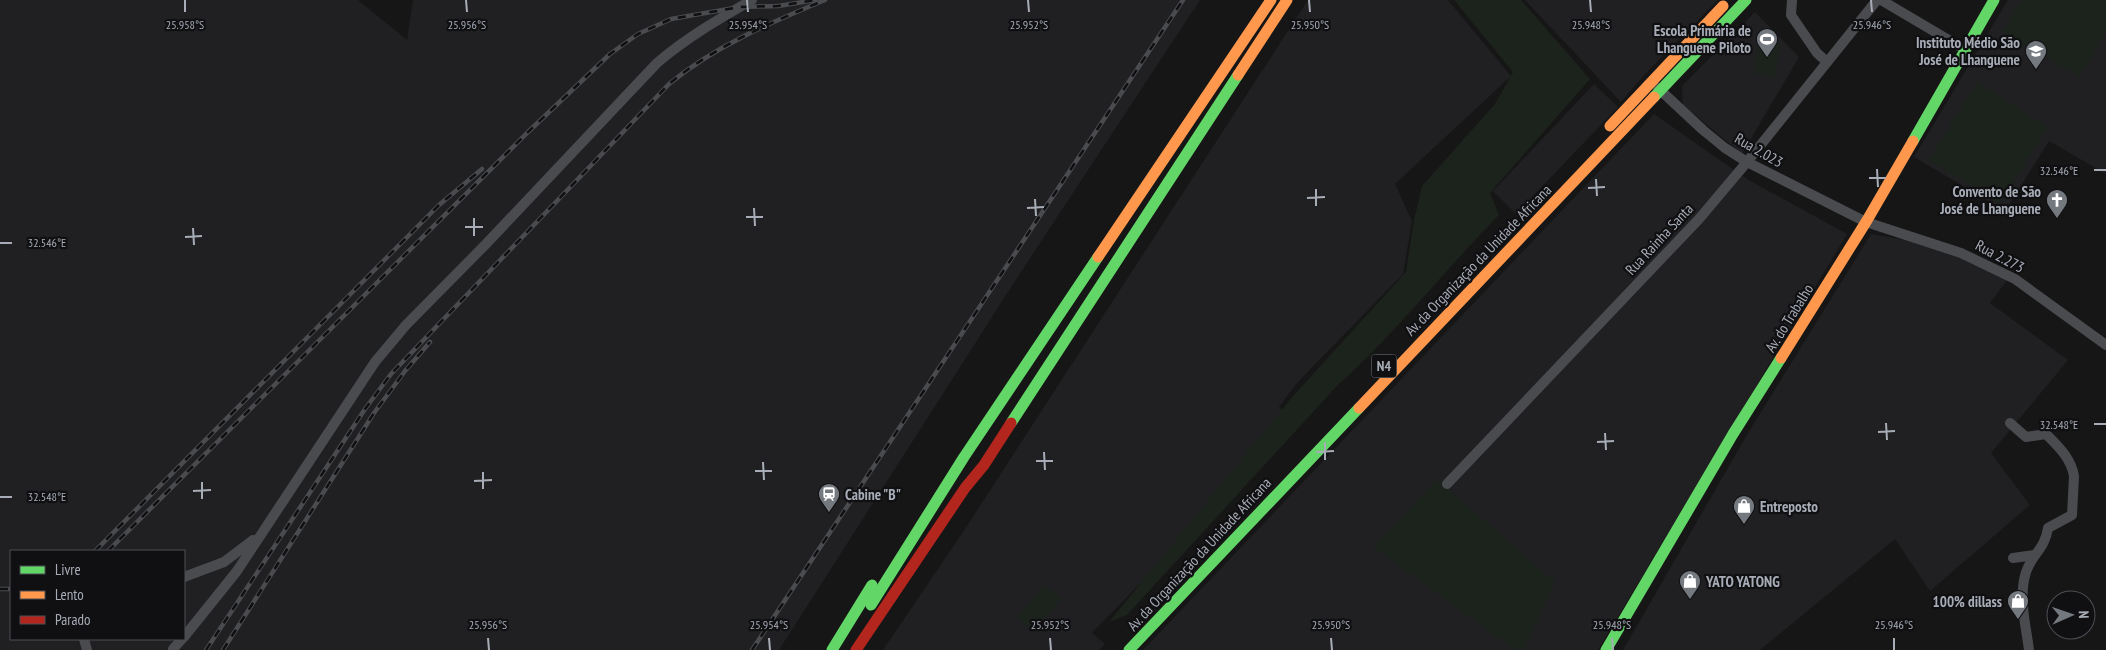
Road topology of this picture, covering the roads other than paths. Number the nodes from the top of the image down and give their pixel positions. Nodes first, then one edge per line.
1 (752, 0) edge
2 (1271, 0) edge
3 (1287, 0) edge
4 (1729, 0) edge
5 (1746, 0) edge
6 (1792, 0) edge
7 (1877, 0) edge
8 (1881, 0) edge
9 (1994, 0) edge
10 (1964, 49) junction
11 (1827, 62) junction
12 (1652, 82) junction
13 (1661, 92) junction
14 (1747, 162) junction
15 (1866, 222) junction
16 (2106, 345) edge
17 (2010, 423) dead end
18 (964, 457) junction
19 (984, 465) junction
20 (1447, 484) dead end
21 (262, 533) junction
22 (2036, 555) junction
23 (2013, 558) dead end
24 (185, 577) edge
25 (185, 636) edge
26 (181, 640) edge
27 (172, 650) edge
28 (832, 650) edge
29 (842, 650) edge
30 (856, 650) edge
31 (870, 650) edge
32 (1115, 650) edge
33 (1129, 650) edge
34 (1606, 650) edge
35 (2029, 650) edge

1 - 21 street
2 - 18 main road
3 - 19 main road
4 - 12 main road, N4
5 - 13 main road, Av. da Organização da Unidade Africana / N4
6 - 11 street
7 - 11 street, Rua Rainha Santa
8 - 10 street
9 - 10 main road, Av. do Trabalho
10 - 15 main road, Av. do Trabalho
11 - 14 street, Rua Rainha Santa
12 - 13 street, Rua 2.023
12 - 32 main road, Av. da Organização da Unidade Africana / N4
13 - 14 street, Rua 2.023
13 - 33 main road, Av. da Organização da Unidade Africana / N4
14 - 15 street, Rua 2.023
14 - 20 street, Rua Rainha Santa
15 - 16 street, Rua 2.273
15 - 34 main road, Av. do Trabalho
17 - 22 street
18 - 28 main road
18 - 29 main road
19 - 30 main road
19 - 31 main road
21 - 24 street
21 - 25 street
22 - 23 street
22 - 35 street
26 - 27 street

